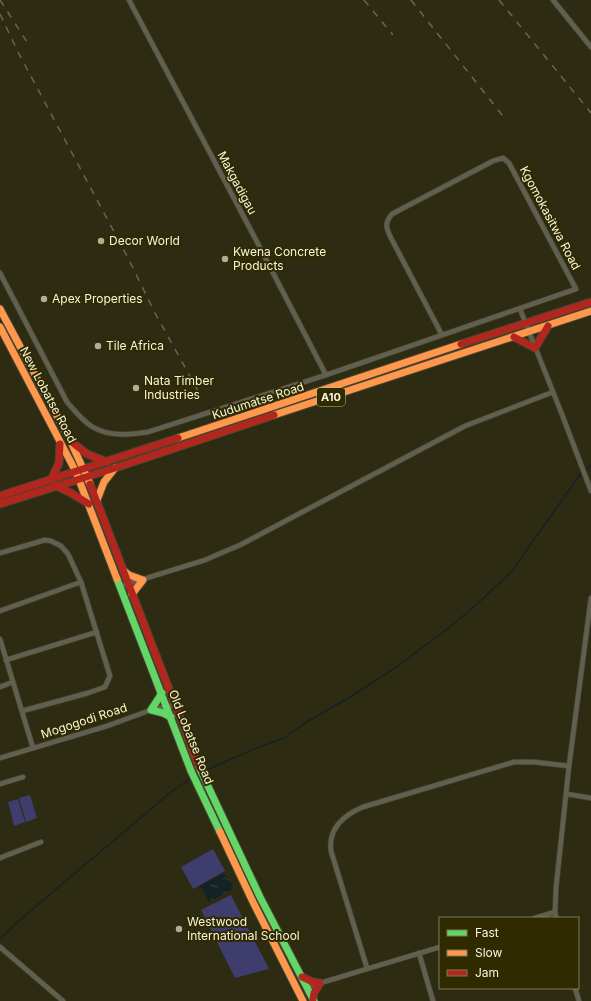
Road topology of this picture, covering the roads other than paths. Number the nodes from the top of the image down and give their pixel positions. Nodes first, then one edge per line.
1 (129, 0) edge
2 (553, 0) edge
3 (591, 47) edge
4 (0, 273) edge
5 (591, 302) edge
6 (0, 309) edge
7 (520, 309) junction
8 (591, 311) edge
9 (525, 323) junction
10 (548, 326) junction
11 (0, 327) edge
12 (528, 332) junction
13 (442, 335) junction
14 (514, 337) junction
15 (535, 348) junction
16 (326, 376) junction
17 (553, 392) junction
18 (59, 440) junction
19 (70, 440) junction
20 (107, 462) junction
21 (115, 468) junction
22 (86, 473) junction
23 (78, 476) junction
24 (51, 480) junction
25 (56, 486) junction
26 (591, 491) edge
27 (0, 496) edge
28 (97, 500) junction
29 (0, 504) edge
30 (89, 504) junction
31 (0, 553) edge
32 (124, 571) junction
33 (143, 580) junction
34 (81, 582) junction
35 (129, 584) junction
36 (121, 586) junction
37 (132, 594) junction
38 (591, 598) edge
39 (0, 611) edge
40 (97, 632) junction
41 (0, 639) edge
42 (6, 660) junction
43 (13, 682) junction
44 (0, 687) edge
45 (162, 693) junction
46 (171, 706) junction
47 (152, 710) junction
48 (22, 711) junction
49 (171, 717) junction
50 (33, 748) junction
51 (0, 758) edge
52 (569, 766) junction
53 (23, 777) dead end
54 (0, 784) edge
55 (567, 794) junction
56 (591, 798) edge
57 (41, 842) dead end
58 (0, 858) edge
59 (555, 912) junction
60 (538, 917) edge
61 (556, 917) edge
62 (0, 947) edge
63 (439, 947) edge
64 (419, 953) junction
65 (367, 968) junction
66 (301, 976) junction
67 (293, 980) junction
68 (320, 984) junction
69 (307, 987) junction
70 (575, 989) edge
71 (302, 999) edge
72 (313, 1000) edge
73 (63, 1001) edge
74 (433, 1001) edge
75 (579, 1001) edge

1 - 16 street, Makgadigau
2 - 3 street
4 - 16 street
5 - 9 main road, Kudumatse Road / A10
6 - 19 main road
7 - 9 street
7 - 13 street, Kgomokasitwa Road
7 - 13 street, Kgomokasitwa Road
8 - 10 main road, Kudumatse Road / A10
9 - 12 street
9 - 20 main road, Kudumatse Road / A10
10 - 12 main road, Kudumatse Road / A10
10 - 15 main road
11 - 18 main road, New Lobatse Road
12 - 14 main road, Kudumatse Road / A10
12 - 15 street
13 - 16 street
14 - 15 main road
14 - 21 main road, Kudumatse Road / A10
15 - 17 street
17 - 26 street
17 - 33 street
18 - 23 main road, New Lobatse Road
18 - 24 main road
19 - 20 main road
19 - 22 main road
20 - 22 main road, Kudumatse Road / A10
21 - 22 main road, Kudumatse Road / A10
21 - 28 main road
22 - 23 main road, Kudumatse Road / A10
22 - 28 main road
23 - 24 main road, Kudumatse Road / A10
23 - 25 main road, Kudumatse Road / A10
23 - 30 main road, Old Lobatse Road
24 - 27 main road, Kudumatse Road / A10
25 - 29 main road, Kudumatse Road / A10
25 - 30 main road
28 - 32 main road
30 - 36 main road, Old Lobatse Road
31 - 34 street
32 - 33 main road
32 - 35 main road
33 - 35 street
33 - 37 main road
34 - 39 street
34 - 40 street
35 - 36 street
35 - 37 main road
36 - 45 main road, Old Lobatse Road
37 - 46 main road
38 - 52 street
40 - 42 street
40 - 48 street
41 - 42 street
42 - 43 street
43 - 44 street
43 - 48 street
45 - 46 main road, Old Lobatse Road
45 - 47 main road
46 - 47 street, Mogogodi Road
46 - 49 main road, Old Lobatse Road
46 - 66 main road, Old Lobatse Road
47 - 49 main road
47 - 50 street, Mogogodi Road
48 - 50 street
49 - 67 main road, Old Lobatse Road
50 - 51 street, Mogogodi Road
52 - 55 street
52 - 65 street
53 - 54 street
55 - 56 street
55 - 59 street
57 - 58 street
59 - 60 street
59 - 61 street
62 - 73 street
63 - 64 street
64 - 65 street
64 - 74 street
65 - 68 street
66 - 68 main road
66 - 69 main road, Old Lobatse Road
67 - 69 main road
67 - 71 main road, Old Lobatse Road
68 - 69 street
68 - 72 main road
69 - 71 main road
69 - 72 main road, Old Lobatse Road
70 - 75 street

